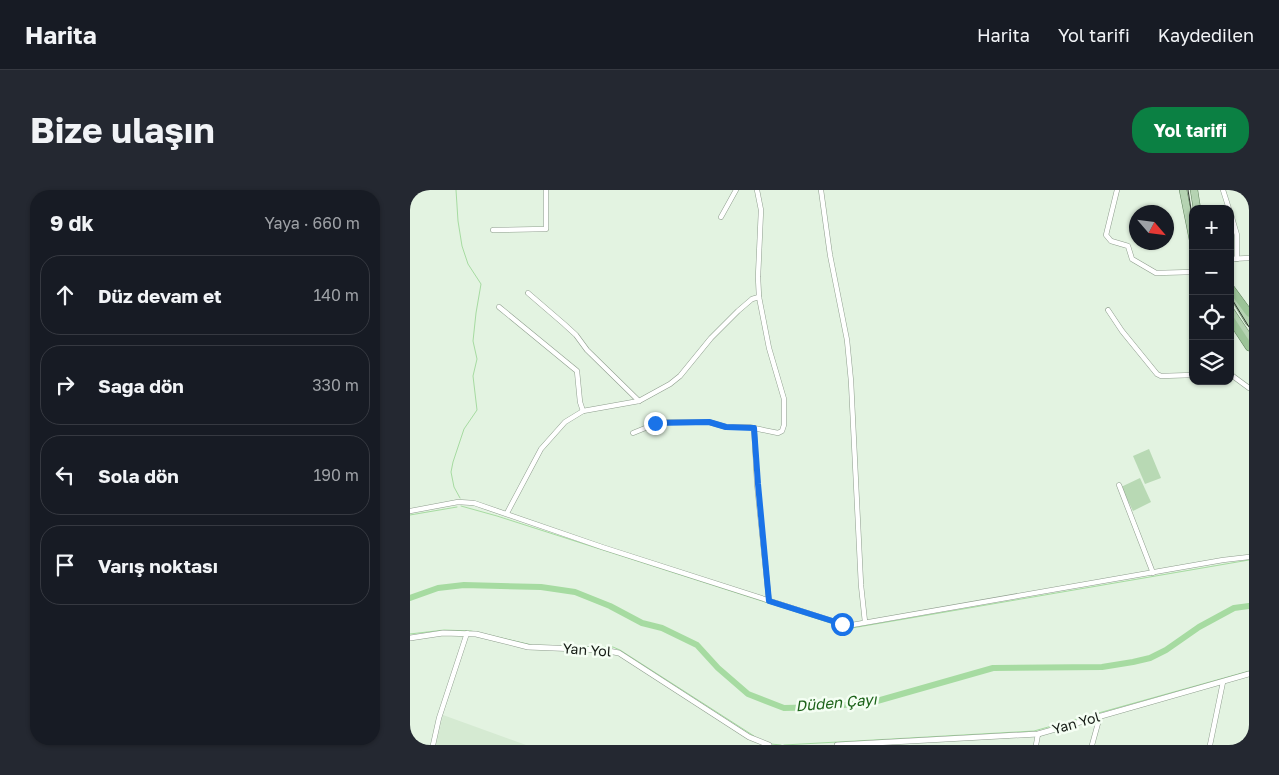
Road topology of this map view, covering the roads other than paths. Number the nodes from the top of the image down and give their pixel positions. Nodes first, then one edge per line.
1 (546, 190) edge
2 (736, 190) edge
3 (757, 190) edge
4 (821, 190) edge
5 (1118, 190) edge
6 (1183, 190) edge
7 (1194, 190) edge
8 (1223, 190) edge
9 (1196, 205) edge
10 (1228, 205) edge
11 (721, 218) dead end
12 (1189, 220) edge
13 (1234, 224) edge
14 (493, 230) dead end
15 (1249, 258) edge
16 (1237, 259) joint
17 (1189, 272) edge
18 (528, 293) dead end
19 (1234, 293) edge
20 (1232, 295) edge
21 (759, 297) junction
22 (500, 307) dead end
23 (1108, 310) dead end
24 (1249, 314) edge
25 (1234, 316) edge
26 (1249, 322) edge
27 (1234, 324) edge
28 (1249, 338) edge
29 (1249, 347) edge
30 (1189, 375) edge
31 (1234, 377) edge
32 (1249, 388) edge
33 (640, 401) junction
34 (583, 411) junction
35 (754, 428) junction
36 (633, 433) dead end
37 (1119, 485) dead end
38 (410, 511) edge
39 (507, 513) junction
40 (1249, 558) edge
41 (1153, 572) junction
42 (769, 601) junction
43 (866, 622) junction
44 (466, 633) junction
45 (410, 638) edge
46 (1249, 674) edge
47 (1223, 682) junction
48 (1100, 716) junction
49 (1038, 734) junction
50 (929, 742) edge
51 (434, 745) edge
52 (769, 745) edge
53 (837, 745) edge
54 (1036, 745) edge
55 (1092, 745) edge
56 (1210, 745) edge

1 - 14 street
2 - 11 street
3 - 21 street
4 - 43 street
5 - 17 street
6 - 12 main road
7 - 9 main road
8 - 10 street
13 - 16 street
15 - 16 street
18 - 33 street
19 - 24 highway
20 - 26 main road
21 - 33 street
21 - 35 street
22 - 34 street
23 - 30 street
25 - 28 main road
27 - 29 highway
31 - 32 street
33 - 34 street
34 - 39 street
35 - 36 street
35 - 42 street
37 - 41 street
38 - 39 street
39 - 42 street
40 - 41 street
41 - 43 street
42 - 43 street
44 - 45 street, Yan Yol
44 - 51 street
44 - 52 street, Yan Yol
46 - 47 street, Yan Yol
47 - 48 street, Yan Yol
47 - 56 street
48 - 49 street, Yan Yol
48 - 55 street
49 - 50 street, Yan Yol
49 - 54 street
50 - 53 street, Yan Yol

